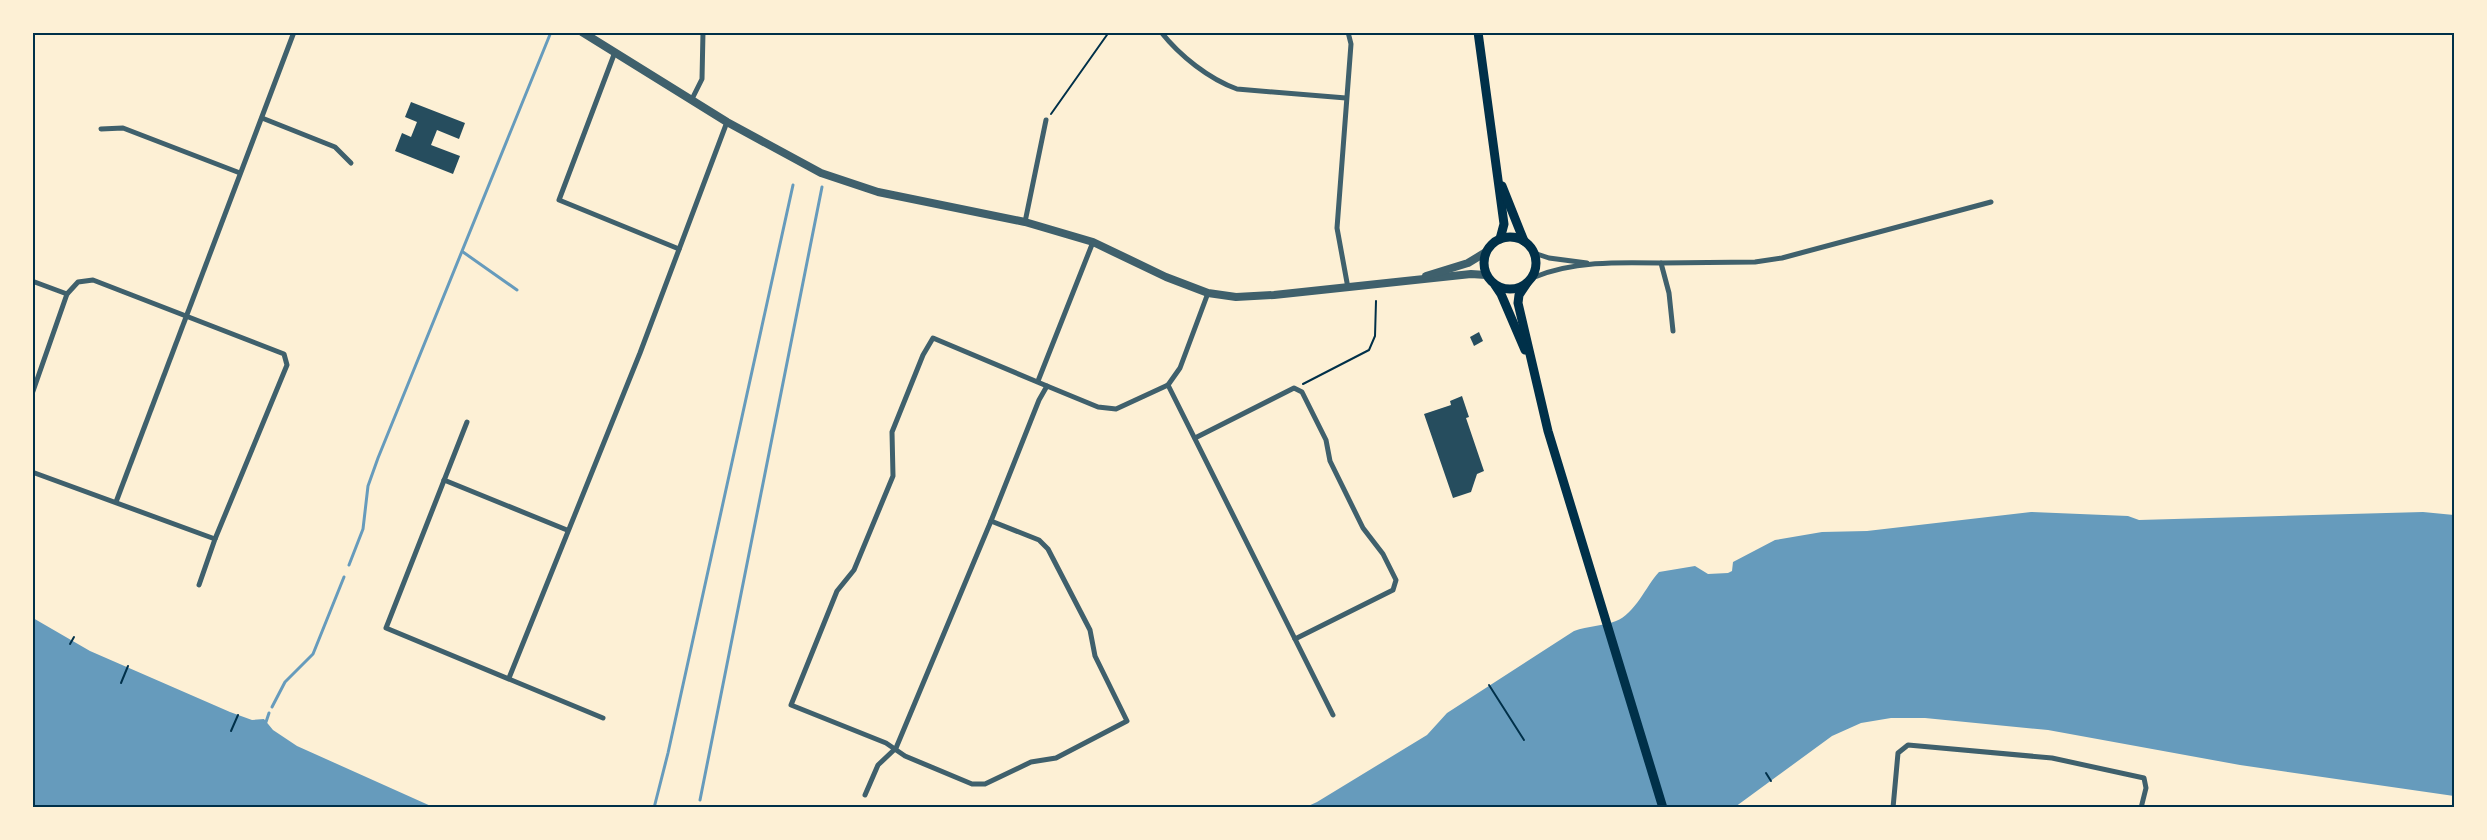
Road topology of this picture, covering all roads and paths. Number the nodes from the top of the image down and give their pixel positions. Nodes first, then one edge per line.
1 (294, 32) edge
2 (582, 32) edge
3 (703, 32) edge
4 (1109, 32) edge
5 (1161, 32) edge
6 (1348, 32) edge
7 (1478, 32) edge
8 (615, 52) junction
9 (1346, 98) junction
10 (692, 100) junction
11 (262, 118) junction
12 (1046, 120) joint
13 (727, 122) junction
14 (101, 130) dead end
15 (351, 163) dead end
16 (240, 172) junction
17 (1498, 173) junction
18 (1992, 202) dead end
19 (1024, 222) junction
20 (1500, 238) junction
21 (1524, 241) junction
22 (1093, 242) junction
23 (679, 249) junction
24 (1486, 252) junction
25 (1534, 253) junction
26 (1595, 264) junction
27 (1661, 264) junction
28 (1486, 276) junction
29 (1529, 280) junction
30 (32, 281) edge
31 (1407, 282) junction
32 (1495, 285) junction
33 (1348, 288) junction
34 (1208, 293) junction
35 (68, 294) junction
36 (1376, 301) dead end
37 (186, 316) junction
38 (1673, 331) dead end
39 (1532, 366) junction
40 (1038, 381) junction
41 (1168, 385) junction
42 (1047, 386) junction
43 (1294, 388) junction
44 (32, 394) edge
45 (467, 422) dead end
46 (1195, 438) junction
47 (32, 472) edge
48 (444, 480) junction
49 (116, 502) junction
50 (991, 520) junction
51 (567, 530) junction
52 (215, 539) junction
53 (199, 585) dead end
54 (34, 619) edge
55 (32, 623) edge
56 (74, 637) dead end
57 (1295, 639) junction
58 (70, 644) dead end
59 (128, 666) dead end
60 (509, 678) junction
61 (121, 683) dead end
62 (1489, 685) dead end
63 (238, 715) dead end
64 (1334, 715) dead end
65 (603, 718) dead end
66 (231, 731) dead end
67 (1524, 740) dead end
68 (896, 748) junction
69 (1766, 774) dead end
70 (1771, 781) dead end
71 (865, 795) dead end
72 (1663, 808) edge
73 (1893, 808) edge
74 (2141, 808) edge

1 - 11 street
2 - 8 street
3 - 10 street
4 - 12 path
5 - 9 street
6 - 9 street
7 - 17 main road
8 - 10 street
8 - 23 street
9 - 33 street
10 - 13 street
11 - 15 street
11 - 16 street
12 - 19 street
13 - 19 street
13 - 23 street
14 - 16 street
16 - 37 street
17 - 20 main road
17 - 21 main road
18 - 27 street
19 - 22 street
20 - 21 main road
20 - 24 main road
21 - 25 main road
22 - 34 street
22 - 40 street
23 - 51 street
24 - 28 main road
24 - 31 street
25 - 26 street
25 - 29 main road
26 - 27 street
26 - 29 street
27 - 38 street
28 - 31 street
28 - 32 main road
29 - 32 main road
29 - 39 main road
30 - 35 street
31 - 33 street
32 - 39 main road
33 - 34 street
34 - 41 street
35 - 37 street
35 - 44 street
36 - 43 path
37 - 49 street
37 - 52 street
39 - 72 main road
40 - 42 street
40 - 68 street
41 - 42 street
41 - 46 street
42 - 50 street
43 - 46 street
43 - 57 street
45 - 48 street
46 - 57 street
47 - 49 street
48 - 51 street
48 - 60 street
49 - 52 street
50 - 68 street
50 - 68 street
51 - 60 street
52 - 53 street
54 - 55 path
56 - 58 path
57 - 64 street
59 - 61 path
60 - 65 street
62 - 67 path
63 - 66 path
68 - 71 street
69 - 70 path
73 - 74 street

